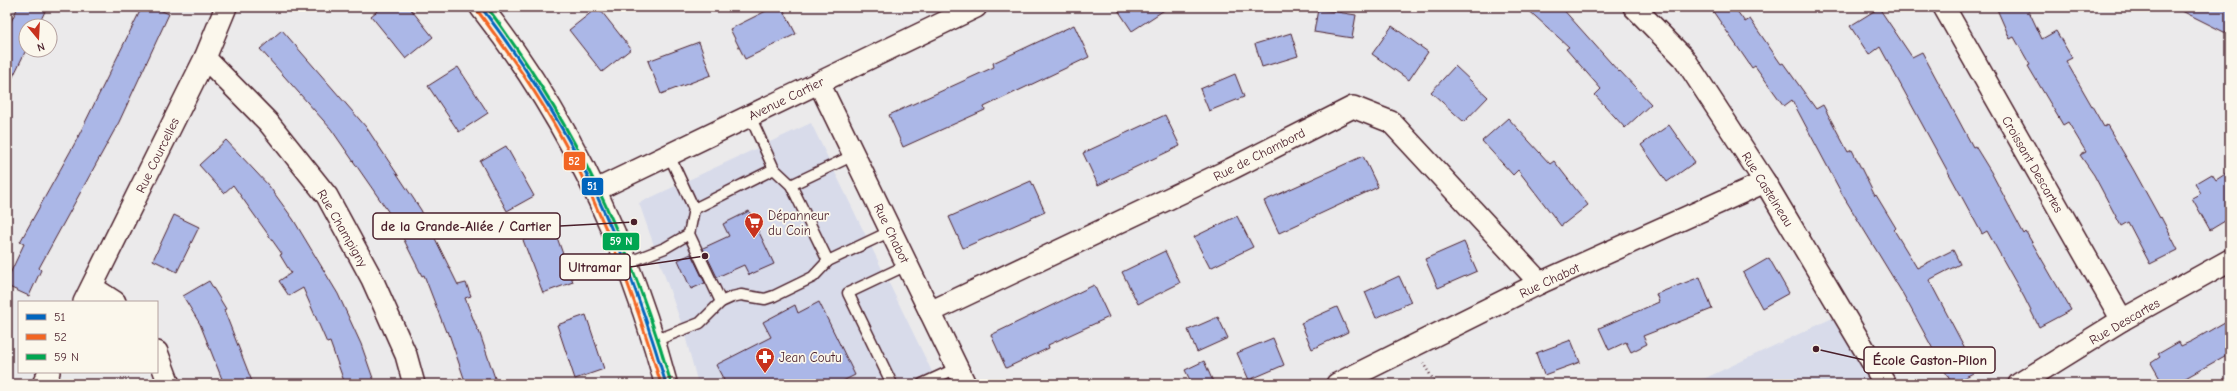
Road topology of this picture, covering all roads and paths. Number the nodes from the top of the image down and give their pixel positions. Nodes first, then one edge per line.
1 (226, 7) edge
2 (481, 7) edge
3 (976, 7) edge
4 (1634, 7) edge
5 (1944, 7) edge
6 (205, 58) junction
7 (819, 82) junction
8 (750, 116) junction
9 (669, 155) junction
10 (854, 155) junction
11 (774, 169) junction
12 (1765, 182) junction
13 (791, 185) junction
14 (596, 190) junction
15 (694, 209) junction
16 (891, 231) junction
17 (689, 234) junction
18 (2230, 260) edge
19 (828, 262) junction
20 (627, 263) junction
21 (907, 265) junction
22 (1540, 283) junction
23 (88, 294) edge
24 (112, 301) edge
25 (721, 302) junction
26 (930, 312) junction
27 (2122, 320) junction
28 (654, 341) junction
29 (158, 355) edge
30 (50, 373) edge
31 (961, 376) edge
32 (44, 384) edge
33 (169, 384) edge
34 (414, 384) edge
35 (666, 384) edge
36 (892, 384) edge
37 (922, 384) edge
38 (1337, 384) edge
39 (1885, 384) edge
40 (2019, 384) edge

1 - 6 street, Rue Courcelles
2 - 14 street
3 - 7 street, Avenue Cartier
4 - 12 street, Rue Castelneau
5 - 27 street, Croissant Descartes
6 - 23 street, Rue Courcelles
6 - 34 street, Rue Champigny
7 - 8 street, Avenue Cartier
7 - 10 street, Rue Chabot
8 - 9 street, Avenue Cartier
8 - 11 lane
9 - 14 street, Avenue Cartier
9 - 15 lane
10 - 13 lane
10 - 16 street, Rue Chabot
11 - 13 lane
11 - 15 lane
12 - 22 street, Rue Chabot
12 - 39 street, Rue Castelneau
13 - 19 lane
14 - 20 street
15 - 17 lane
16 - 19 lane
16 - 21 street, Rue Chabot
17 - 20 lane
17 - 25 lane
18 - 27 street, Rue Descartes
19 - 25 lane
20 - 28 street
21 - 26 street, Rue Chabot
21 - 36 lane
22 - 26 street, Rue de Chambord
22 - 38 street, Rue Chabot
23 - 24 street
25 - 28 lane
26 - 31 street, Rue Chabot
27 - 40 street, Rue Descartes
28 - 35 street
29 - 33 street
30 - 32 street
31 - 37 lane

